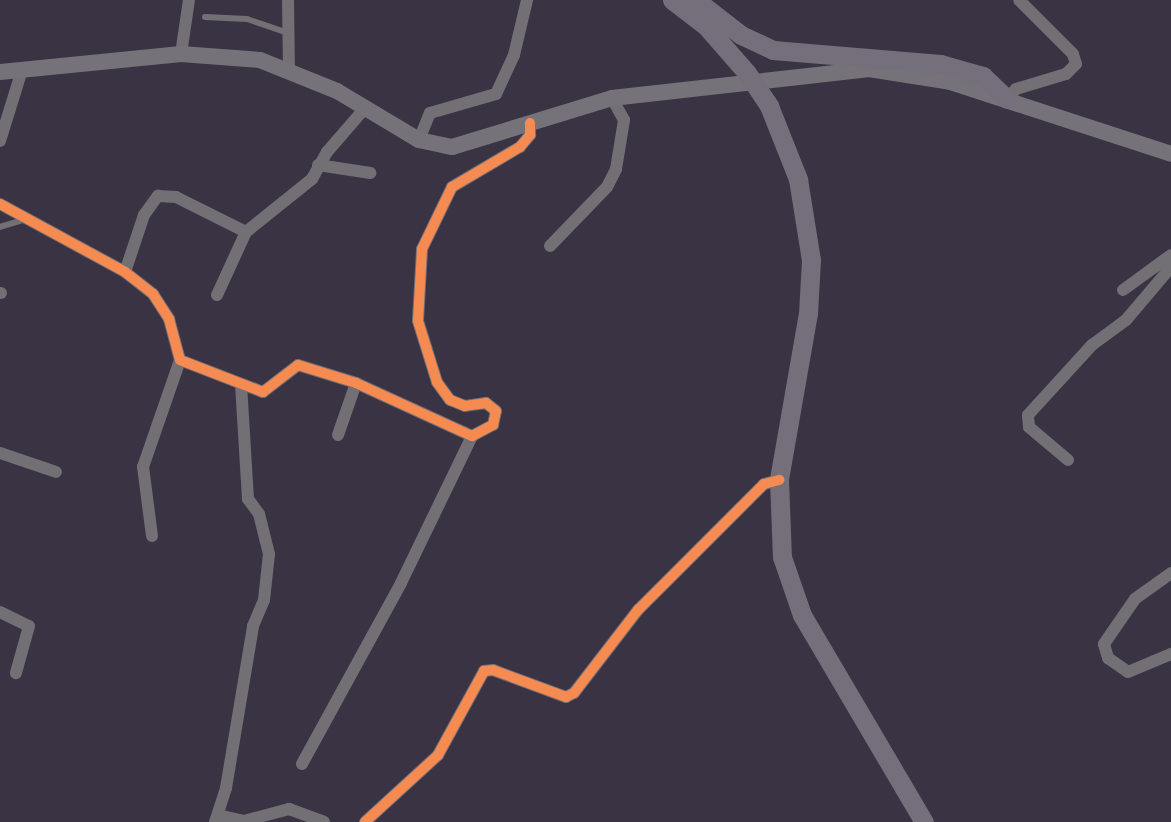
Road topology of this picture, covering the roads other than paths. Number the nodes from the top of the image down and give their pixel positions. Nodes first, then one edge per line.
1 (189, 0) edge
2 (288, 0) edge
3 (527, 0) edge
4 (672, 0) edge
5 (696, 0) edge
6 (1019, 0) edge
7 (205, 17) dead end
8 (288, 33) junction
9 (181, 54) junction
10 (289, 68) junction
11 (0, 72) edge
12 (21, 73) junction
13 (612, 99) junction
14 (1007, 99) junction
15 (366, 107) junction
16 (530, 123) junction
17 (419, 140) junction
18 (0, 141) edge
19 (1171, 154) edge
20 (318, 165) junction
21 (370, 173) dead end
22 (0, 204) edge
23 (27, 219) junction
24 (0, 227) edge
25 (246, 232) junction
26 (550, 246) dead end
27 (1171, 255) edge
28 (1171, 267) edge
29 (125, 272) junction
30 (1123, 290) dead end
31 (217, 295) dead end
32 (180, 360) junction
33 (356, 383) junction
34 (241, 384) junction
35 (338, 435) dead end
36 (472, 436) junction
37 (0, 453) edge
38 (1068, 460) dead end
39 (56, 472) dead end
40 (779, 480) junction
41 (152, 536) dead end
42 (1171, 573) edge
43 (0, 612) edge
44 (1171, 654) edge
45 (16, 673) dead end
46 (302, 764) dead end
47 (217, 819) edge
48 (324, 822) edge
49 (365, 822) edge
50 (924, 822) edge

1 - 9 street
2 - 8 street
3 - 17 street
4 - 40 main road
5 - 14 main road
6 - 14 street
7 - 8 lane
8 - 10 street
9 - 10 main road
9 - 12 main road
10 - 15 main road
11 - 12 main road
12 - 18 street
13 - 14 main road
13 - 16 main road
13 - 26 street
14 - 19 main road
15 - 17 main road
15 - 20 street
16 - 17 main road
16 - 36 street
20 - 21 street
20 - 25 street
22 - 23 street
23 - 24 lane
23 - 29 street
25 - 29 street
25 - 31 street
27 - 30 street
28 - 38 street
29 - 32 street
32 - 34 street
32 - 41 street
33 - 34 street
33 - 35 street
33 - 36 street
34 - 47 street
36 - 46 street
37 - 39 street
40 - 49 street
40 - 50 main road
42 - 44 street
43 - 45 street
47 - 48 street

